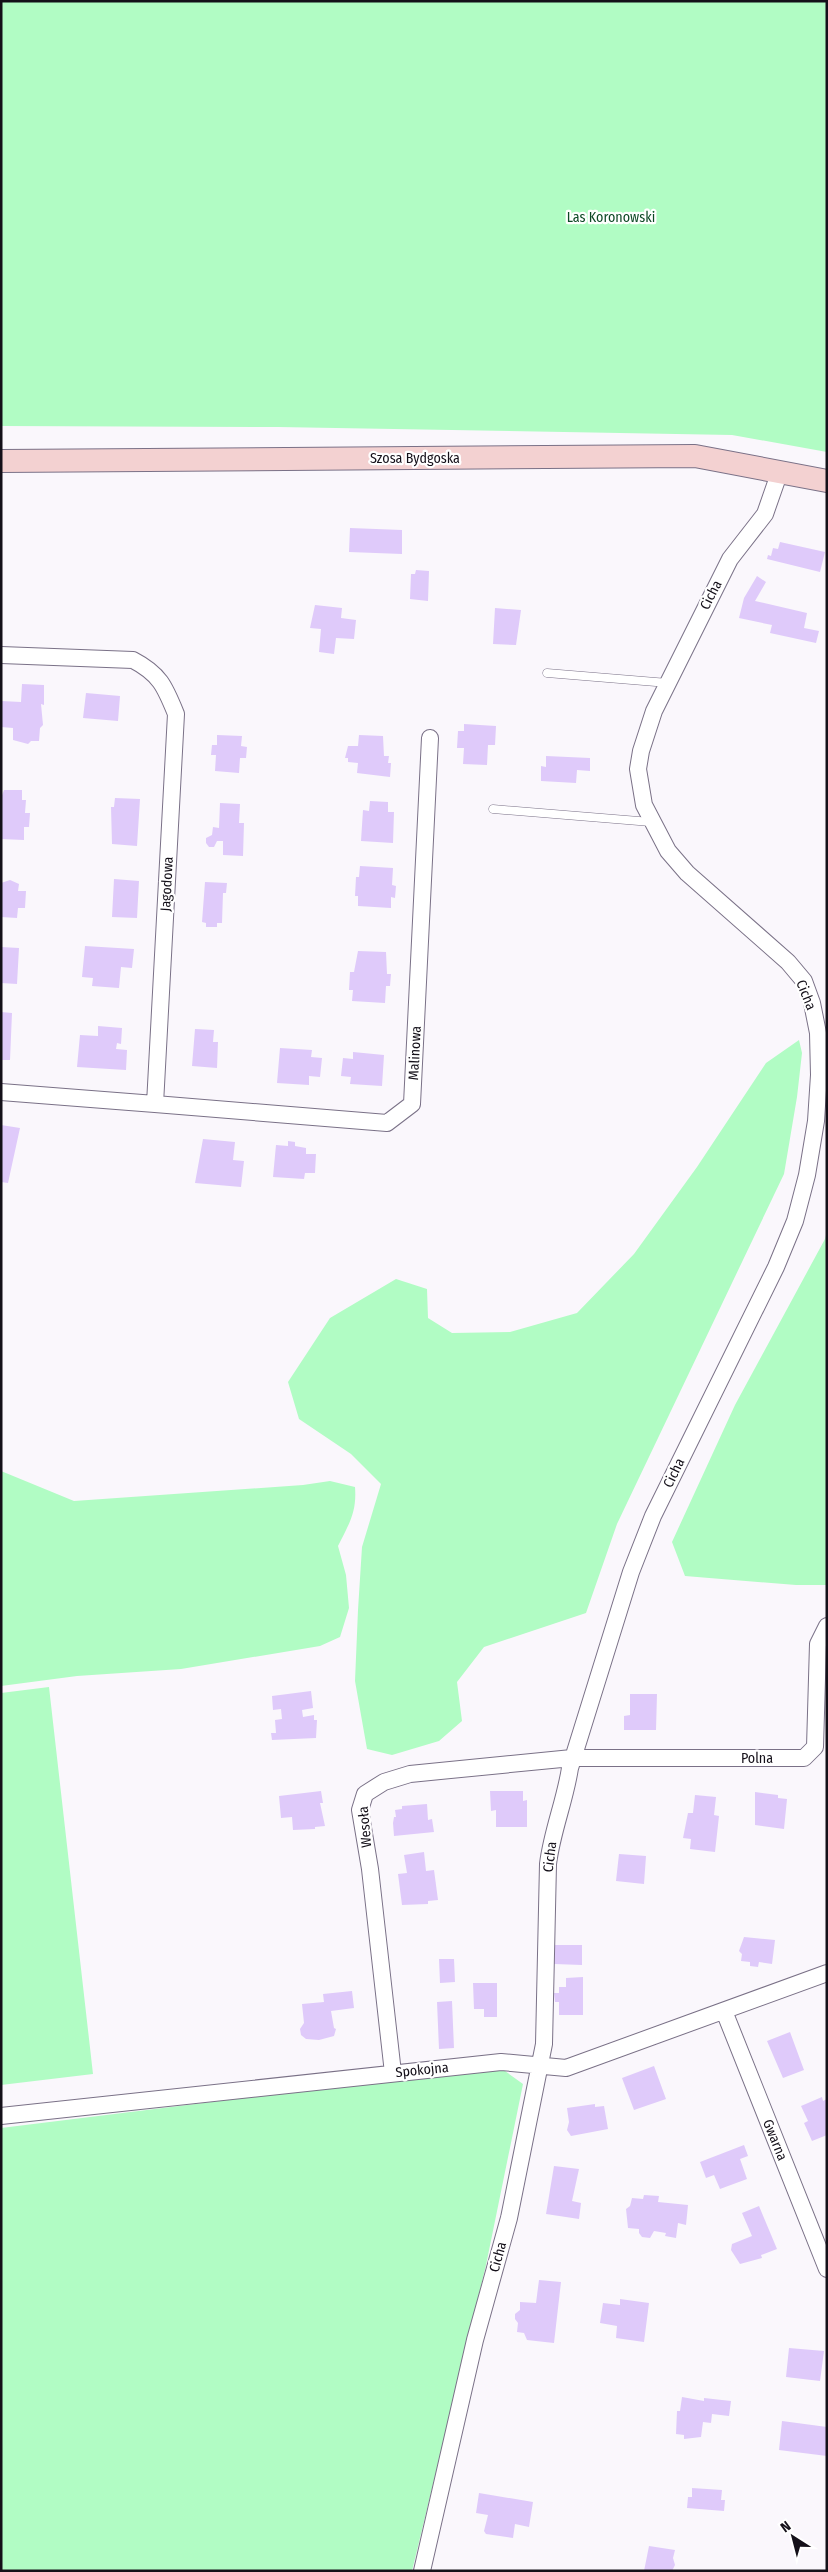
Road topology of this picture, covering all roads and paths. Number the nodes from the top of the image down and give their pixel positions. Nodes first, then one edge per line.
1 (1, 461) edge
2 (780, 471) junction
3 (827, 481) edge
4 (1, 655) edge
5 (547, 673) dead end
6 (668, 683) junction
7 (430, 738) dead end
8 (494, 810) dead end
9 (651, 822) junction
10 (1, 1092) edge
11 (155, 1104) junction
12 (827, 1626) edge
13 (572, 1758) junction
14 (827, 1973) edge
15 (724, 2012) junction
16 (539, 2065) junction
17 (393, 2073) junction
18 (1, 2116) edge
19 (827, 2269) edge
20 (422, 2571) edge

1 - 2 main road, Szosa Bydgoska
2 - 3 main road, Szosa Bydgoska
2 - 6 street, Cicha
4 - 11 street, Jagodowa
5 - 6 lane
6 - 9 street, Cicha
7 - 11 street, Malinowa
8 - 9 lane
9 - 13 street, Cicha
10 - 11 street
12 - 13 street, Polna
13 - 16 street, Cicha
13 - 17 street, Wesoła
14 - 15 street, Spokojna
15 - 16 street, Spokojna
15 - 19 street, Gwarna
16 - 17 street, Spokojna
16 - 20 street, Cicha
17 - 18 street, Spokojna

